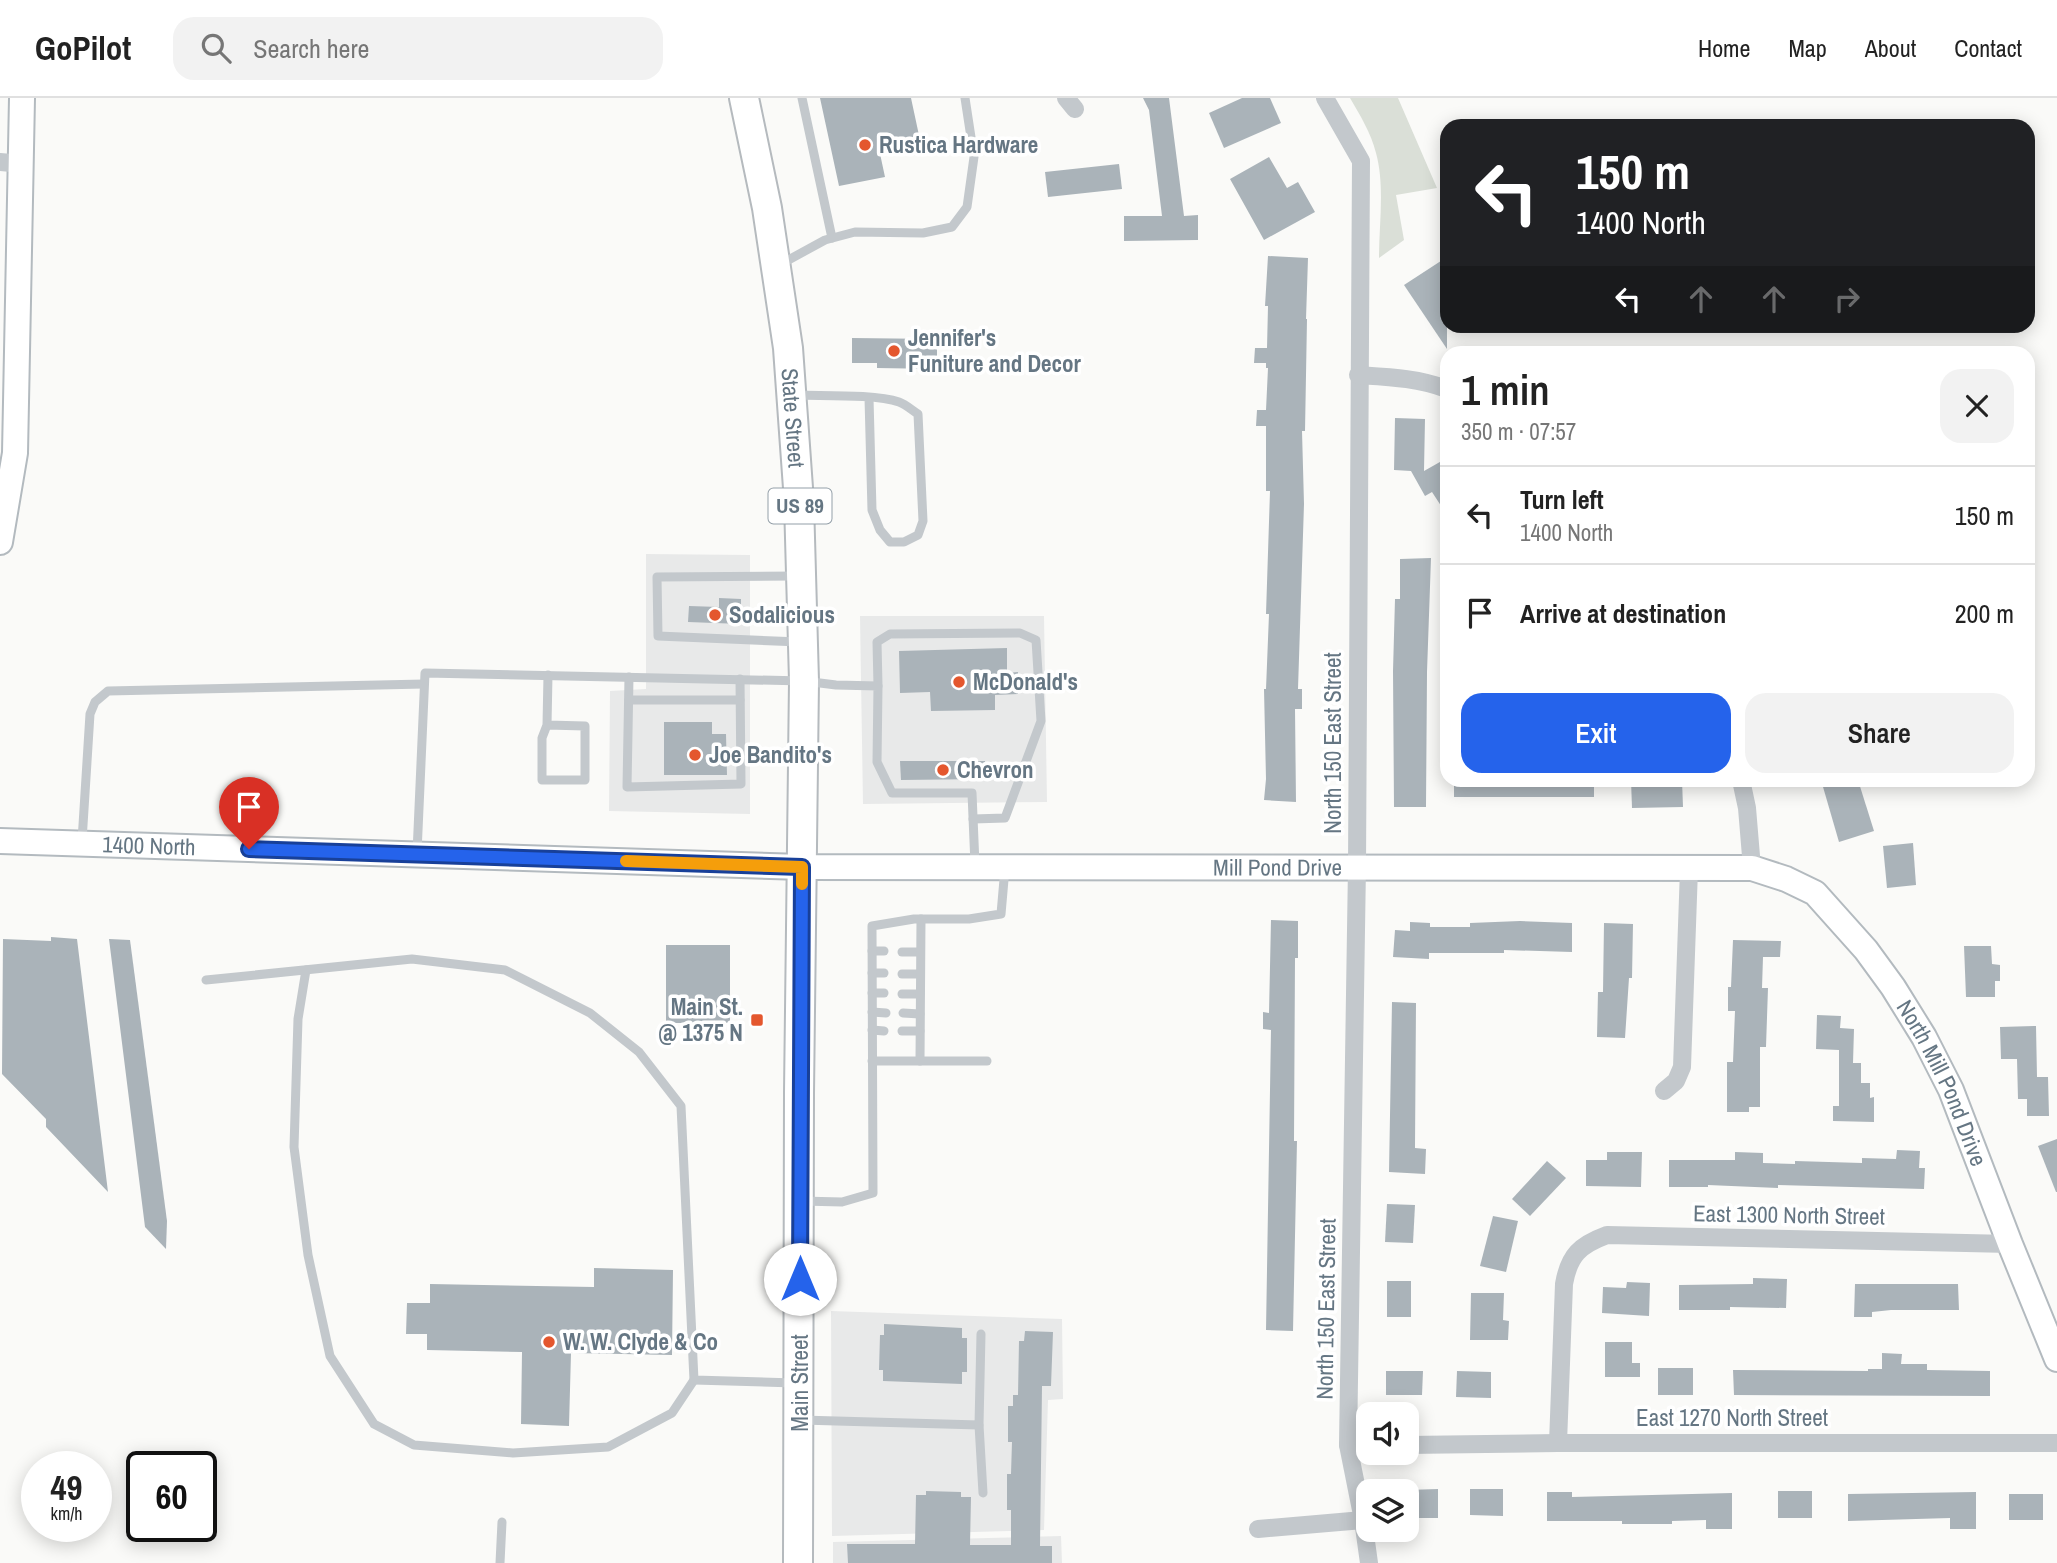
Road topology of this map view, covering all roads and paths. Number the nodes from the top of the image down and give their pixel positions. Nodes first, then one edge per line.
1 (22, 98) edge
2 (744, 98) edge
3 (802, 98) edge
4 (964, 98) edge
5 (1325, 98) edge
6 (11, 163) edge
7 (832, 238) junction
8 (776, 266) junction
9 (1358, 375) junction
10 (1440, 387) edge
11 (791, 394) junction
12 (869, 398) junction
13 (0, 542) edge
14 (801, 576) junction
15 (803, 642) junction
16 (548, 675) junction
17 (629, 677) junction
18 (740, 679) junction
19 (804, 681) junction
20 (424, 684) junction
21 (878, 686) junction
22 (629, 700) junction
23 (740, 700) junction
24 (547, 725) junction
25 (1742, 787) edge
26 (973, 819) junction
27 (0, 841) edge
28 (82, 843) junction
29 (417, 854) junction
30 (1005, 866) junction
31 (1357, 866) junction
32 (802, 867) junction
33 (975, 867) junction
34 (1752, 868) junction
35 (1689, 869) junction
36 (920, 919) junction
37 (872, 951) junction
38 (884, 951) dead end
39 (902, 952) dead end
40 (920, 952) junction
41 (306, 970) junction
42 (872, 973) junction
43 (884, 973) dead end
44 (902, 974) dead end
45 (920, 974) junction
46 (206, 980) dead end
47 (872, 993) junction
48 (884, 993) dead end
49 (902, 994) dead end
50 (920, 995) junction
51 (872, 1012) junction
52 (886, 1013) dead end
53 (903, 1013) dead end
54 (920, 1014) junction
55 (872, 1030) junction
56 (884, 1031) dead end
57 (902, 1031) dead end
58 (920, 1031) junction
59 (920, 1061) junction
60 (987, 1061) dead end
61 (872, 1062) junction
62 (1664, 1091) dead end
63 (800, 1201) junction
64 (2010, 1244) junction
65 (981, 1334) dead end
66 (2057, 1360) edge
67 (694, 1380) junction
68 (800, 1384) junction
69 (800, 1420) junction
70 (979, 1425) junction
71 (1558, 1443) junction
72 (2057, 1443) edge
73 (1348, 1445) junction
74 (1356, 1445) edge
75 (1419, 1445) edge
76 (1356, 1485) edge
77 (983, 1493) dead end
78 (1356, 1521) edge
79 (502, 1522) dead end
80 (1258, 1529) dead end
81 (1366, 1542) edge
82 (500, 1563) edge
83 (798, 1563) edge
84 (1369, 1563) edge

1 - 6 main road
2 - 8 main road, State Street / US 89
3 - 7 lane
4 - 7 lane
5 - 9 street, North 150 East Street
6 - 13 main road
7 - 8 lane
8 - 11 main road, State Street / US 89
9 - 10 street
9 - 31 street, North 150 East Street
11 - 12 lane
11 - 14 main road, State Street / US 89
12 - 12 lane
14 - 15 main road, State Street / US 89
14 - 15 lane
15 - 19 main road, State Street / US 89
16 - 17 lane
16 - 20 lane
16 - 24 lane
17 - 18 lane
17 - 22 lane
18 - 19 lane
18 - 23 lane
19 - 21 lane
19 - 32 main road, State Street / US 89
20 - 28 lane
20 - 29 lane
21 - 26 lane
21 - 26 lane
22 - 23 lane
22 - 23 lane
24 - 24 lane
25 - 34 street
26 - 33 lane
27 - 28 main road, 1400 North
28 - 29 main road, 1400 North
29 - 32 main road, 1400 North
30 - 31 main road, Mill Pond Drive
30 - 33 main road, Mill Pond Drive
30 - 36 lane
31 - 35 main road, Mill Pond Drive
31 - 73 street, North 150 East Street
32 - 33 main road, Mill Pond Drive
32 - 63 main road, Main Street / US 89
34 - 35 main road, Mill Pond Drive
34 - 64 main road, North Mill Pond Drive
35 - 62 street
36 - 37 lane
36 - 40 lane
37 - 38 lane
37 - 42 lane
39 - 40 lane
40 - 45 lane
41 - 46 lane
41 - 67 lane
41 - 67 lane
42 - 43 lane
42 - 47 lane
44 - 45 lane
45 - 50 lane
47 - 48 lane
47 - 51 lane
49 - 50 lane
50 - 54 lane
51 - 52 lane
51 - 55 lane
53 - 54 lane
54 - 58 lane
55 - 56 lane
55 - 61 lane
57 - 58 lane
58 - 59 lane
59 - 60 lane
59 - 61 lane
61 - 63 lane
63 - 68 main road, Main Street / US 89
64 - 66 main road, North Mill Pond Drive
64 - 71 street, East 1300 North Street
65 - 70 lane
67 - 68 lane
68 - 69 main road, Main Street / US 89
69 - 70 lane
69 - 83 main road, Main Street / US 89
70 - 77 lane
71 - 72 street, East 1270 North Street
71 - 75 street, East 1270 North Street
73 - 74 street
73 - 76 street, North 150 East Street
78 - 80 street
79 - 82 lane
81 - 84 street, North 150 East Street

